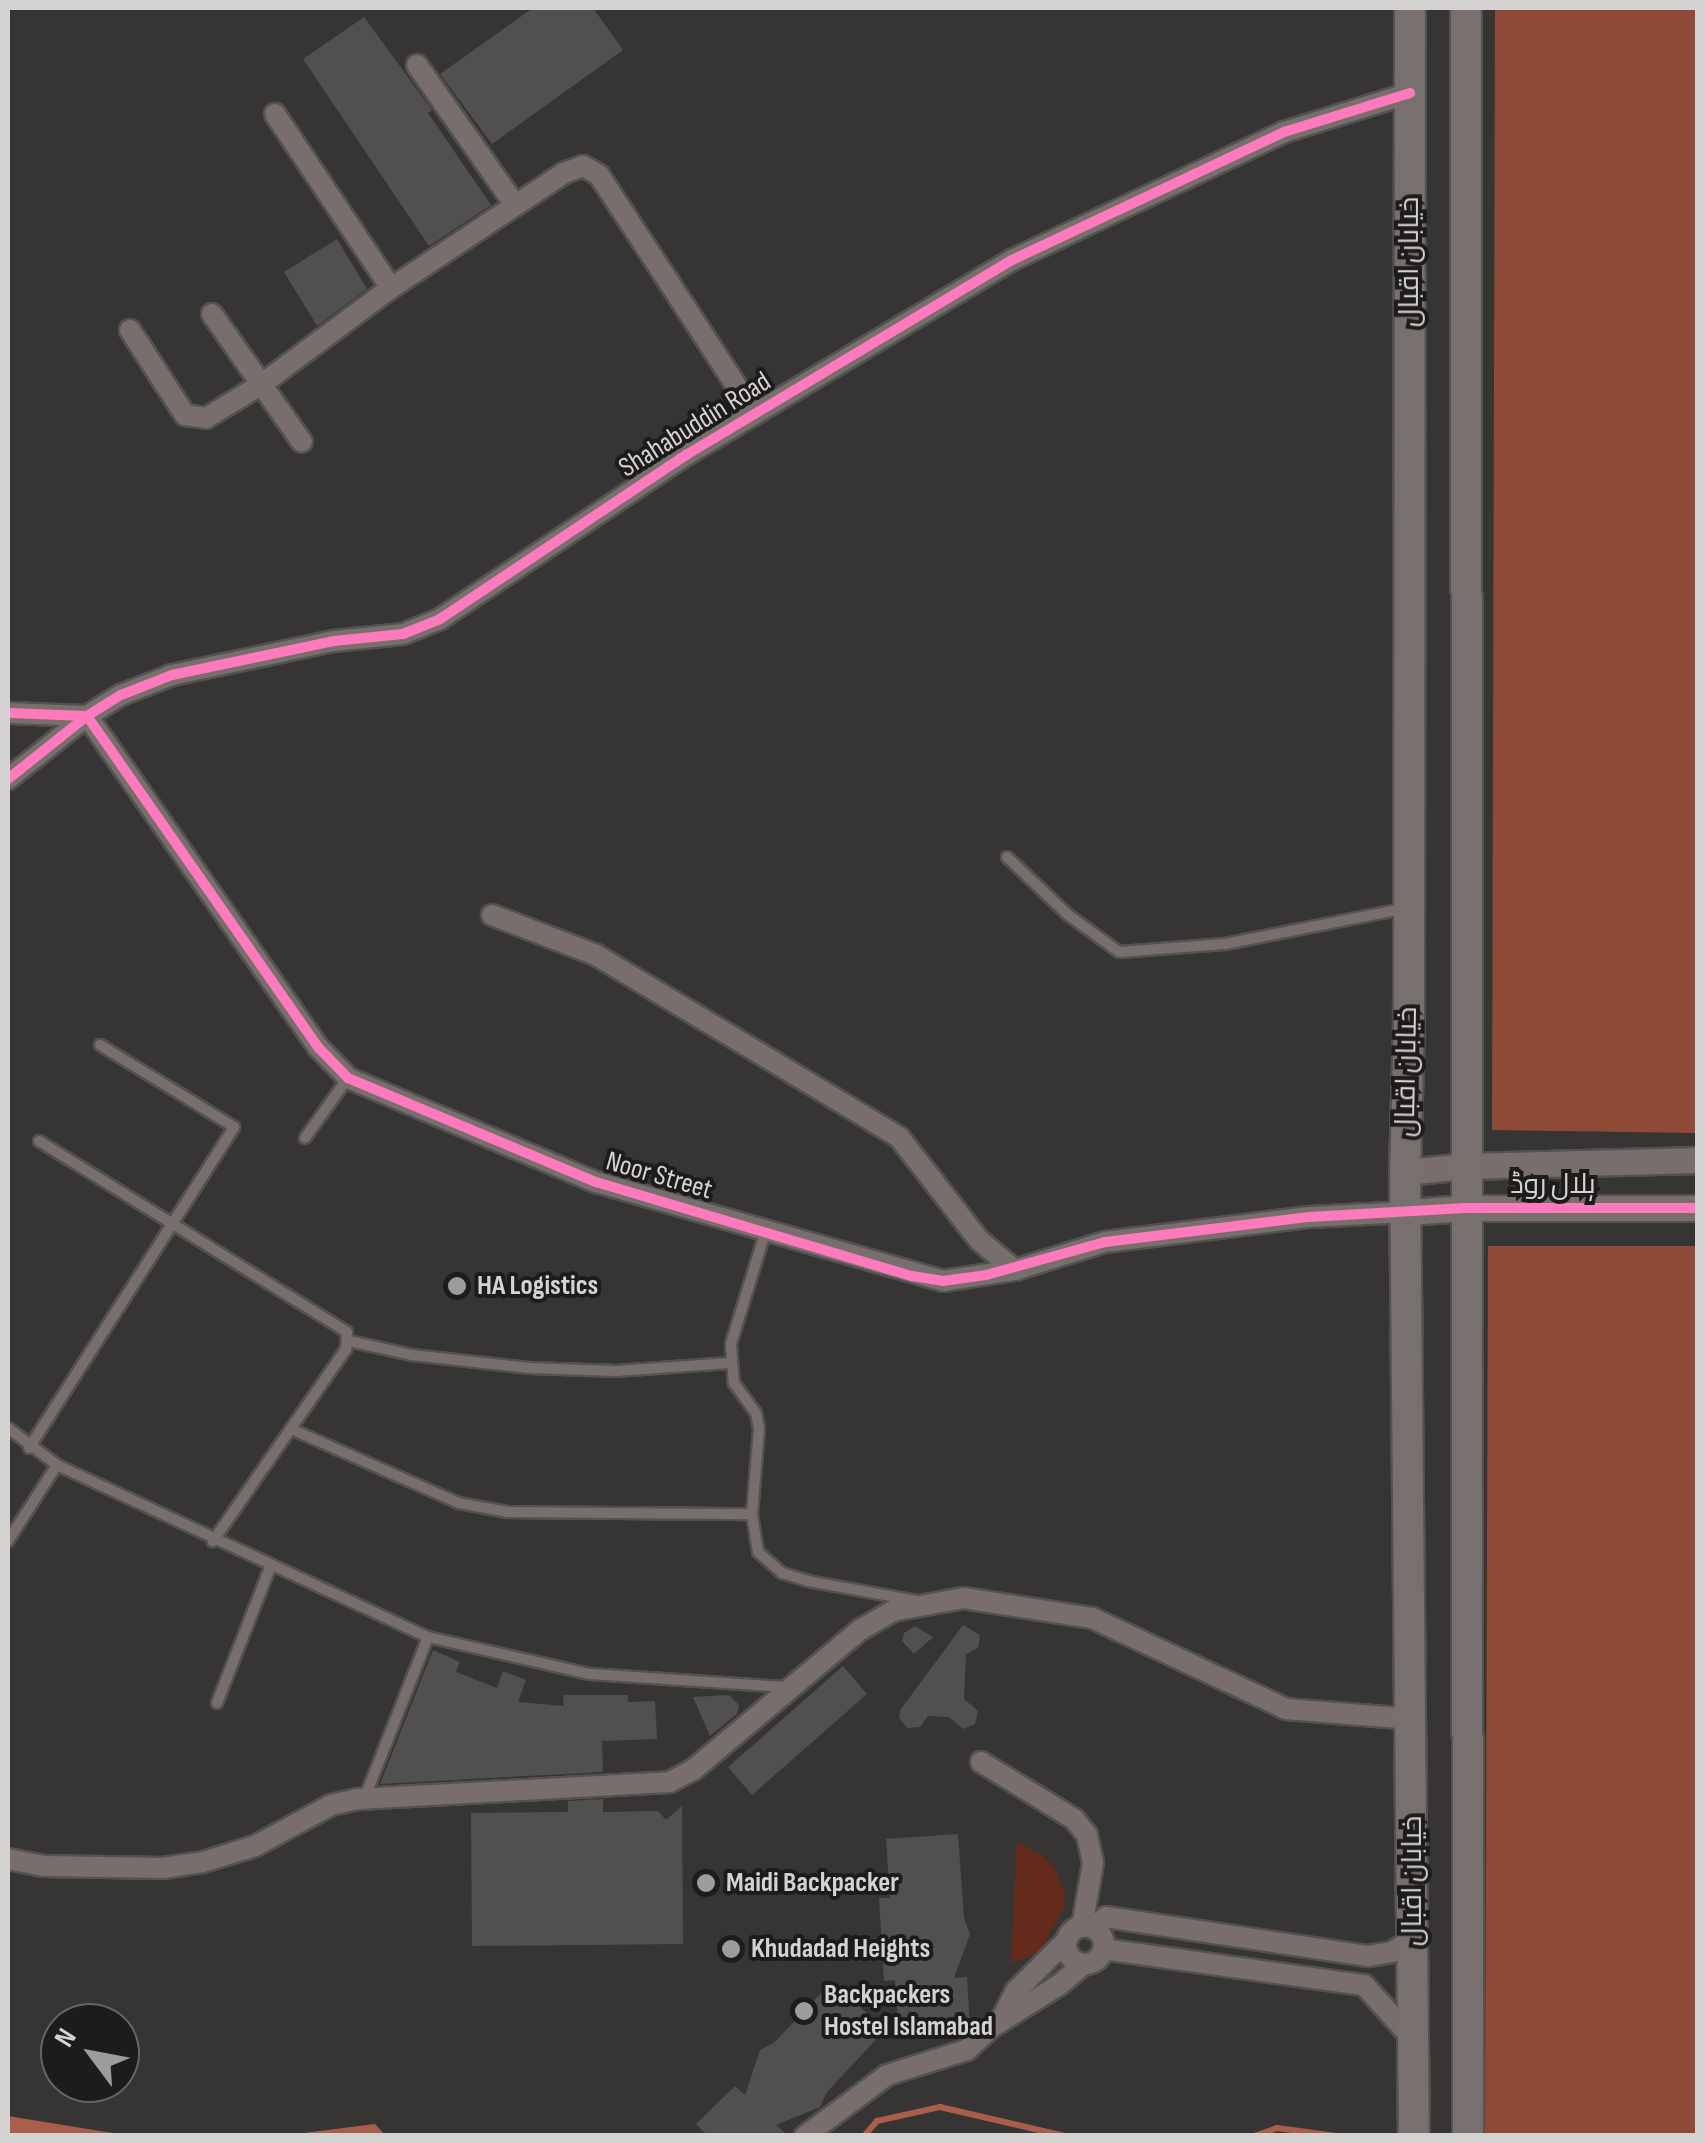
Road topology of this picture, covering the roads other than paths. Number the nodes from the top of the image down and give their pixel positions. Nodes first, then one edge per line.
1 (1410, 8) edge
2 (1466, 8) edge
3 (417, 65) dead end
4 (1466, 88) junction
5 (1410, 92) junction
6 (274, 114) dead end
7 (515, 205) junction
8 (391, 288) junction
9 (212, 314) dead end
10 (130, 330) dead end
11 (262, 384) junction
12 (755, 414) junction
13 (302, 442) dead end
14 (8, 713) edge
15 (86, 716) junction
16 (8, 779) edge
17 (1007, 857) dead end
18 (1464, 906) junction
19 (1410, 907) junction
20 (492, 915) dead end
21 (100, 1045) dead end
22 (348, 1078) junction
23 (306, 1138) dead end
24 (38, 1141) dead end
25 (1698, 1160) edge
26 (1466, 1166) junction
27 (1405, 1172) junction
28 (1465, 1208) junction
29 (1698, 1208) edge
30 (1408, 1212) junction
31 (174, 1222) junction
32 (766, 1230) junction
33 (1015, 1270) junction
34 (349, 1341) junction
35 (730, 1363) junction
36 (8, 1428) edge
37 (291, 1429) junction
38 (30, 1448) junction
39 (57, 1465) junction
40 (752, 1514) junction
41 (8, 1541) edge
42 (213, 1541) junction
43 (270, 1568) junction
44 (923, 1602) junction
45 (428, 1637) junction
46 (789, 1687) junction
47 (217, 1703) dead end
48 (1412, 1719) junction
49 (1466, 1719) junction
50 (982, 1762) dead end
51 (364, 1798) junction
52 (8, 1858) edge
53 (1080, 1932) junction
54 (1413, 1939) junction
55 (1103, 1949) junction
56 (1084, 1964) junction
57 (1000, 2022) junction
58 (1414, 2040) junction
59 (805, 2136) edge
60 (1414, 2136) edge
61 (1468, 2136) edge

1 - 5 main road, خیابان اقبال
2 - 4 main road, خیابان اقبال
3 - 7 street
4 - 5 main road
4 - 18 main road, خیابان اقبال
5 - 12 street, Shahabuddin Road
5 - 19 main road, خیابان اقبال
6 - 8 street
7 - 8 street
7 - 12 street
8 - 11 street
9 - 11 street
10 - 11 street
11 - 13 street
12 - 15 street, Shahabuddin Road
14 - 15 street
15 - 16 street, Shahabuddin Road
15 - 22 street, Noor Street
17 - 19 lane
18 - 19 main road
18 - 26 main road, خیابان اقبال
19 - 27 main road, خیابان اقبال
20 - 33 street
21 - 31 lane
22 - 23 lane
22 - 32 street, Noor Street
24 - 31 lane
25 - 26 street, ہلال روڈ
26 - 27 street, ہلال روڈ
26 - 28 main road, خیابان اقبال
27 - 30 main road, خیابان اقبال
28 - 29 street, ہلال روڈ
28 - 30 street, ہلال روڈ
28 - 49 main road, خیابان اقبال
30 - 33 street, Noor Street
30 - 48 main road, خیابان اقبال
31 - 34 lane
31 - 38 lane
32 - 33 street, Noor Street
32 - 35 lane
34 - 35 lane
34 - 37 lane
35 - 40 lane
36 - 38 lane
37 - 40 lane
37 - 42 lane
38 - 39 lane
39 - 41 lane
39 - 42 lane
40 - 44 lane
42 - 43 lane
43 - 45 lane
43 - 47 lane
44 - 46 street
44 - 48 street
45 - 46 lane
45 - 51 lane
46 - 51 street
48 - 49 main road
48 - 54 main road, خیابان اقبال
49 - 61 main road, خیابان اقبال
50 - 53 street
51 - 52 street
53 - 54 street
53 - 55 street
53 - 56 street
53 - 57 street
54 - 58 main road, خیابان اقبال
55 - 56 street
55 - 58 street
56 - 57 street
57 - 59 street
58 - 60 main road, خیابان اقبال

